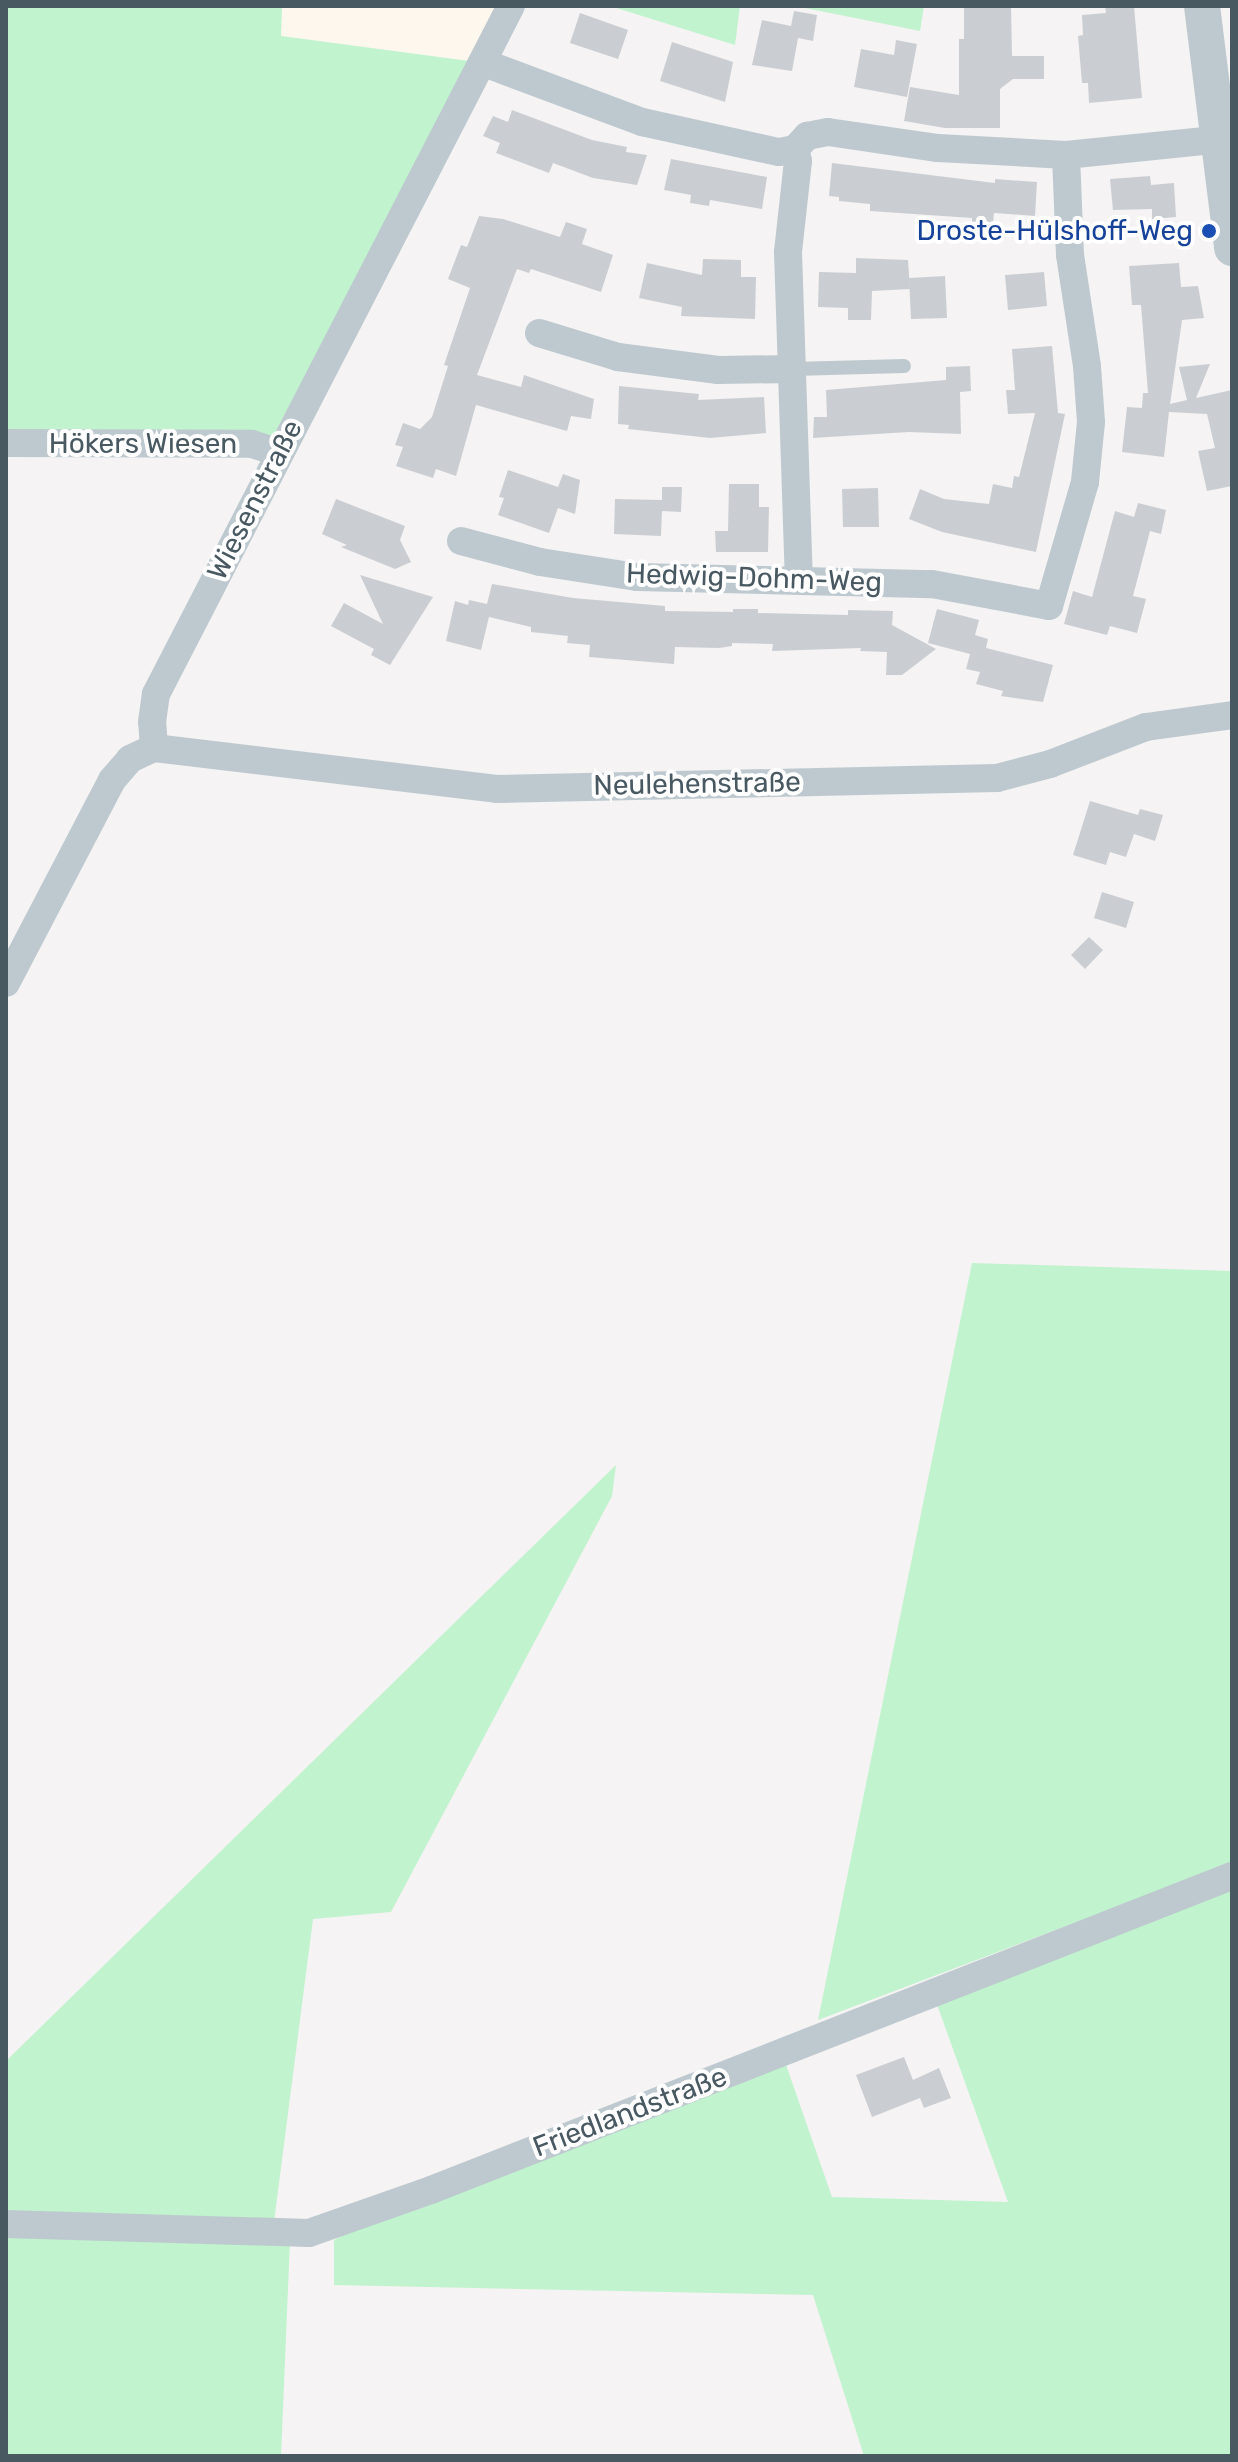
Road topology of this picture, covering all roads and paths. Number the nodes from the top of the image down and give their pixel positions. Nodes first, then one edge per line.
1 (511, 6) edge
2 (1202, 6) edge
3 (484, 63) junction
4 (1224, 139) edge
5 (795, 149) junction
6 (1066, 155) junction
7 (1232, 248) edge
8 (539, 333) dead end
9 (904, 366) dead end
10 (793, 369) junction
11 (6, 443) edge
12 (279, 453) junction
13 (461, 541) dead end
14 (799, 579) junction
15 (1232, 715) edge
16 (154, 748) junction
17 (6, 983) edge
18 (1232, 1876) edge
19 (6, 2224) edge

1 - 3 street, Wiesenstraße
2 - 4 street
3 - 5 street
3 - 12 street, Wiesenstraße
4 - 6 street
4 - 7 street
5 - 6 street
5 - 10 street
6 - 14 street, Hedwig-Dohm-Weg
8 - 10 street
9 - 10 lane
10 - 14 street
11 - 12 street, Hökers Wiesen
12 - 16 street, Wiesenstraße
13 - 14 street, Hedwig-Dohm-Weg
15 - 16 street, Neulehenstraße
16 - 17 street
18 - 19 street, Friedlandstraße

